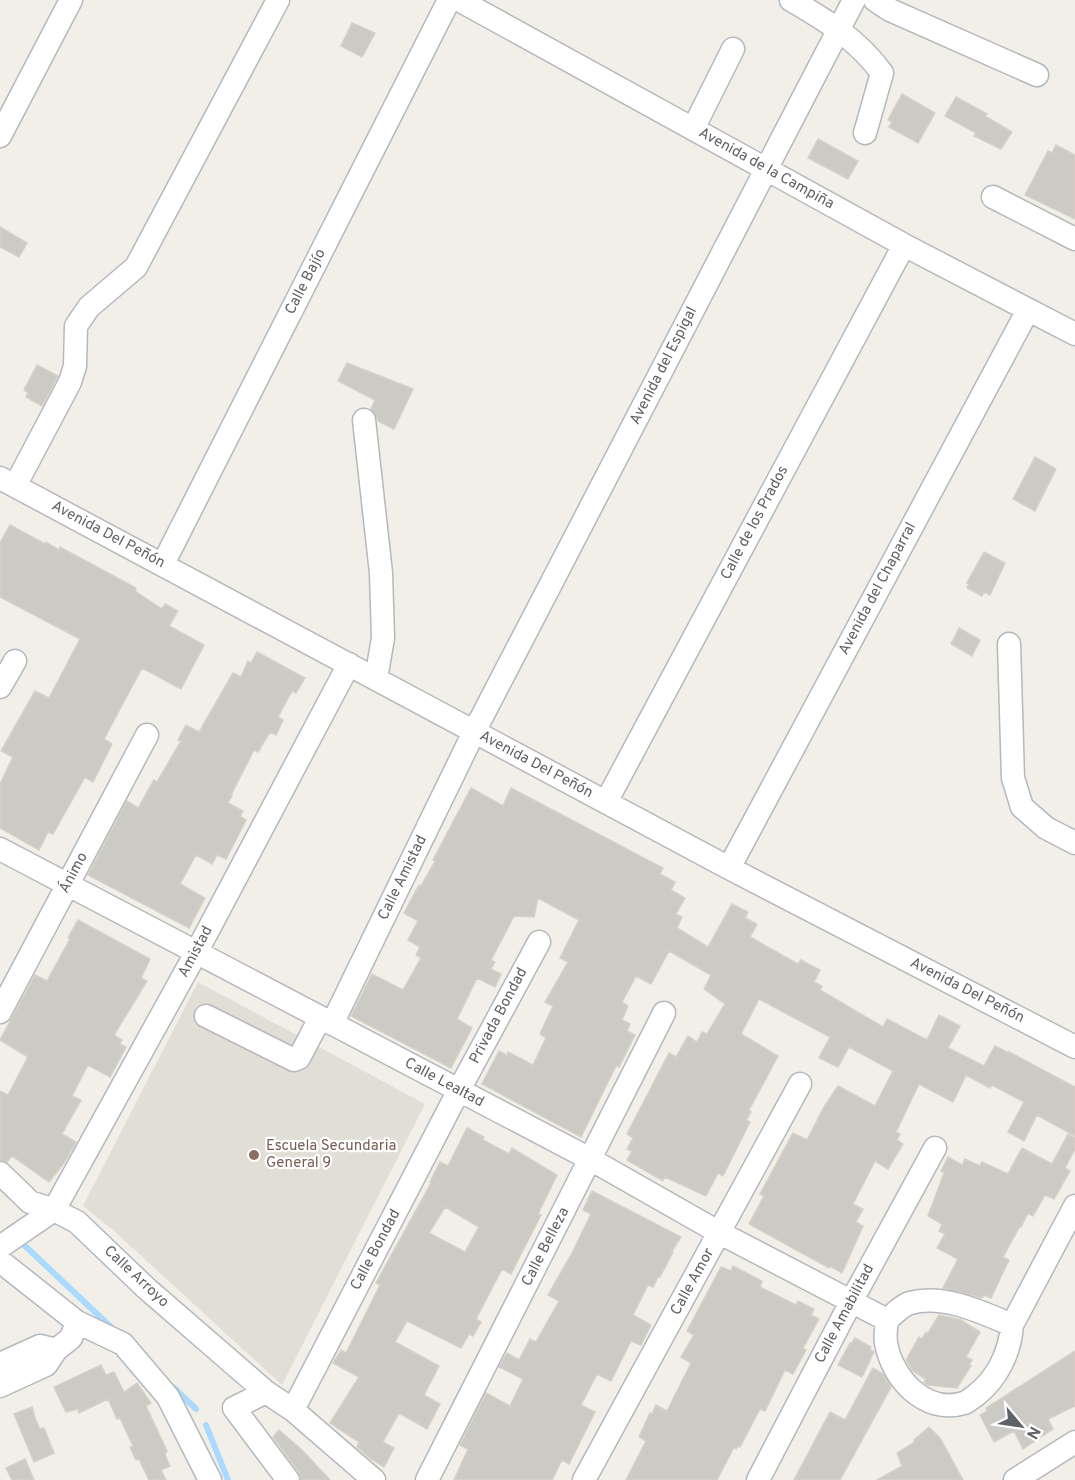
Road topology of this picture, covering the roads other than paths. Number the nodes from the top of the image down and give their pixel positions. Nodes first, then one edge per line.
1 (71, 0) edge
2 (278, 0) edge
3 (449, 0) edge
4 (459, 0) edge
5 (854, 0) edge
6 (875, 0) edge
7 (795, 1) edge
8 (838, 28) junction
9 (734, 49) dead end
10 (1037, 75) dead end
11 (693, 129) junction
12 (865, 133) dead end
13 (0, 136) edge
14 (766, 169) junction
15 (993, 197) dead end
16 (1075, 239) edge
17 (904, 244) junction
18 (1028, 310) junction
19 (1073, 328) edge
20 (364, 420) dead end
21 (7, 482) edge
22 (163, 564) junction
23 (1009, 644) dead end
24 (15, 661) dead end
25 (349, 664) junction
26 (376, 679) junction
27 (0, 687) edge
28 (474, 732) junction
29 (147, 735) dead end
30 (606, 802) junction
31 (1075, 843) edge
32 (0, 849) edge
33 (729, 868) junction
34 (68, 885) junction
35 (539, 942) dead end
36 (196, 953) junction
37 (0, 1012) edge
38 (664, 1013) dead end
39 (206, 1016) dead end
40 (326, 1021) junction
41 (1075, 1047) edge
42 (800, 1084) dead end
43 (459, 1090) junction
44 (935, 1148) dead end
45 (590, 1159) junction
46 (0, 1173) edge
47 (1075, 1206) edge
48 (54, 1210) junction
49 (720, 1233) junction
50 (2, 1249) edge
51 (851, 1302) junction
52 (887, 1320) junction
53 (77, 1322) junction
54 (1012, 1325) junction
55 (56, 1350) junction
56 (0, 1364) edge
57 (0, 1386) edge
58 (266, 1392) junction
59 (293, 1410) junction
60 (1075, 1442) edge
61 (210, 1480) edge
62 (288, 1480) edge
63 (374, 1480) edge
64 (427, 1480) edge
65 (584, 1480) edge
66 (758, 1480) edge
67 (1015, 1480) edge

1 - 13 street
2 - 21 street
3 - 22 street, Calle Bajío
4 - 11 street, Avenida de la Campiña
5 - 8 street, Avenida del Espigal
6 - 10 street
7 - 8 street
8 - 12 street
8 - 14 street, Avenida del Espigal
9 - 11 street
11 - 14 street, Avenida de la Campiña
14 - 17 street, Avenida de la Campiña
14 - 28 street, Avenida del Espigal
15 - 16 street
17 - 18 street, Avenida de la Campiña
17 - 30 street, Calle de los Prados
18 - 19 street, Avenida de la Campiña
18 - 33 street, Avenida del Chaparral
20 - 26 street
21 - 22 street, Avenida Del Peñón
22 - 25 street, Avenida Del Peñón
23 - 31 street
24 - 27 street
25 - 26 street, Avenida Del Peñón
25 - 36 street, Amistad
26 - 28 street, Avenida Del Peñón
28 - 30 street, Avenida Del Peñón
28 - 40 street, Calle Amistad
29 - 34 street, Ánimo
30 - 33 street, Avenida Del Peñón
32 - 34 street, Calle Lealtad
33 - 41 street, Avenida Del Peñón
34 - 36 street, Calle Lealtad
34 - 37 street, Ánimo
35 - 43 street, Privada Bondad
36 - 40 street, Calle Lealtad
36 - 48 street, Amistad
38 - 45 street, Calle Belleza
39 - 40 street, Calle Amistad
40 - 43 street, Calle Lealtad
42 - 49 street, Calle Amor
43 - 45 street, Calle Lealtad
43 - 59 street, Calle Bondad
44 - 51 street, Calle Amabilitad
45 - 49 street, Calle Lealtad
45 - 64 street, Calle Belleza
46 - 48 street, Calle Arroyo
47 - 54 street
48 - 50 street, Amistad
48 - 58 street, Calle Arroyo
49 - 51 street, Calle Lealtad
49 - 65 street, Calle Amor
50 - 53 street
51 - 52 street, Calle Lealtad
51 - 66 street, Calle Amabilitad
52 - 54 street
52 - 54 street
53 - 55 street
53 - 61 street
55 - 56 street
55 - 57 street
58 - 59 street, Calle Arroyo
58 - 62 street
59 - 63 street, Calle Arroyo
60 - 67 street

